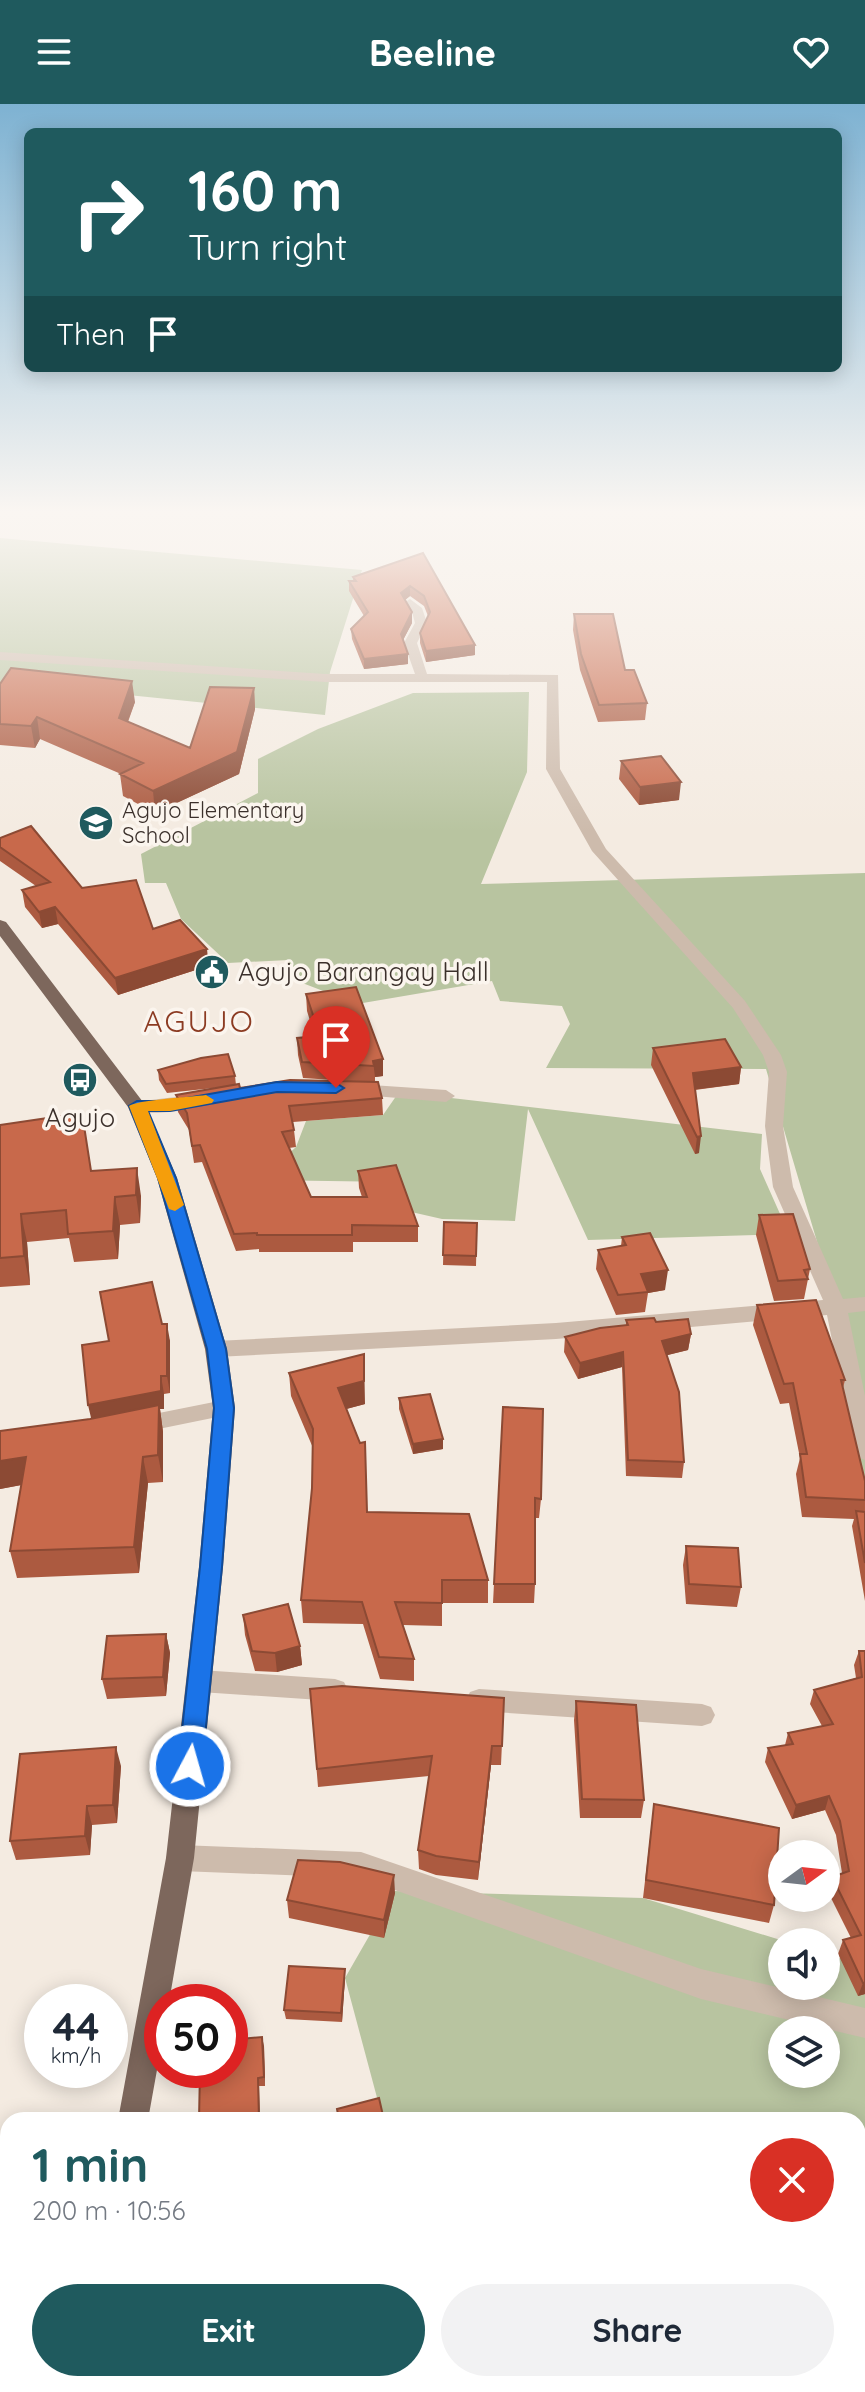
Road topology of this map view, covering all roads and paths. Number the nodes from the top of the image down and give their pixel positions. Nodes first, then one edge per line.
1 (420, 618) edge
2 (0, 656) edge
3 (423, 678) junction
4 (0, 925) edge
5 (341, 1088) edge
6 (231, 1095) edge
7 (446, 1096) dead end
8 (137, 1106) junction
9 (865, 1304) edge
10 (836, 1306) junction
11 (216, 1349) junction
12 (224, 1408) junction
13 (109, 1432) edge
14 (865, 1451) edge
15 (200, 1681) junction
16 (357, 1692) edge
17 (451, 1698) edge
18 (702, 1715) dead end
19 (180, 1858) junction
20 (865, 2023) edge
21 (134, 2112) edge

1 - 3 street
2 - 3 street
3 - 10 street
4 - 8 main road
5 - 7 street
6 - 8 street
8 - 11 main road
9 - 10 street
10 - 11 street
10 - 14 street
11 - 12 main road
12 - 13 street
12 - 15 main road
15 - 16 street
15 - 19 main road
17 - 18 street
19 - 20 street
19 - 21 main road

